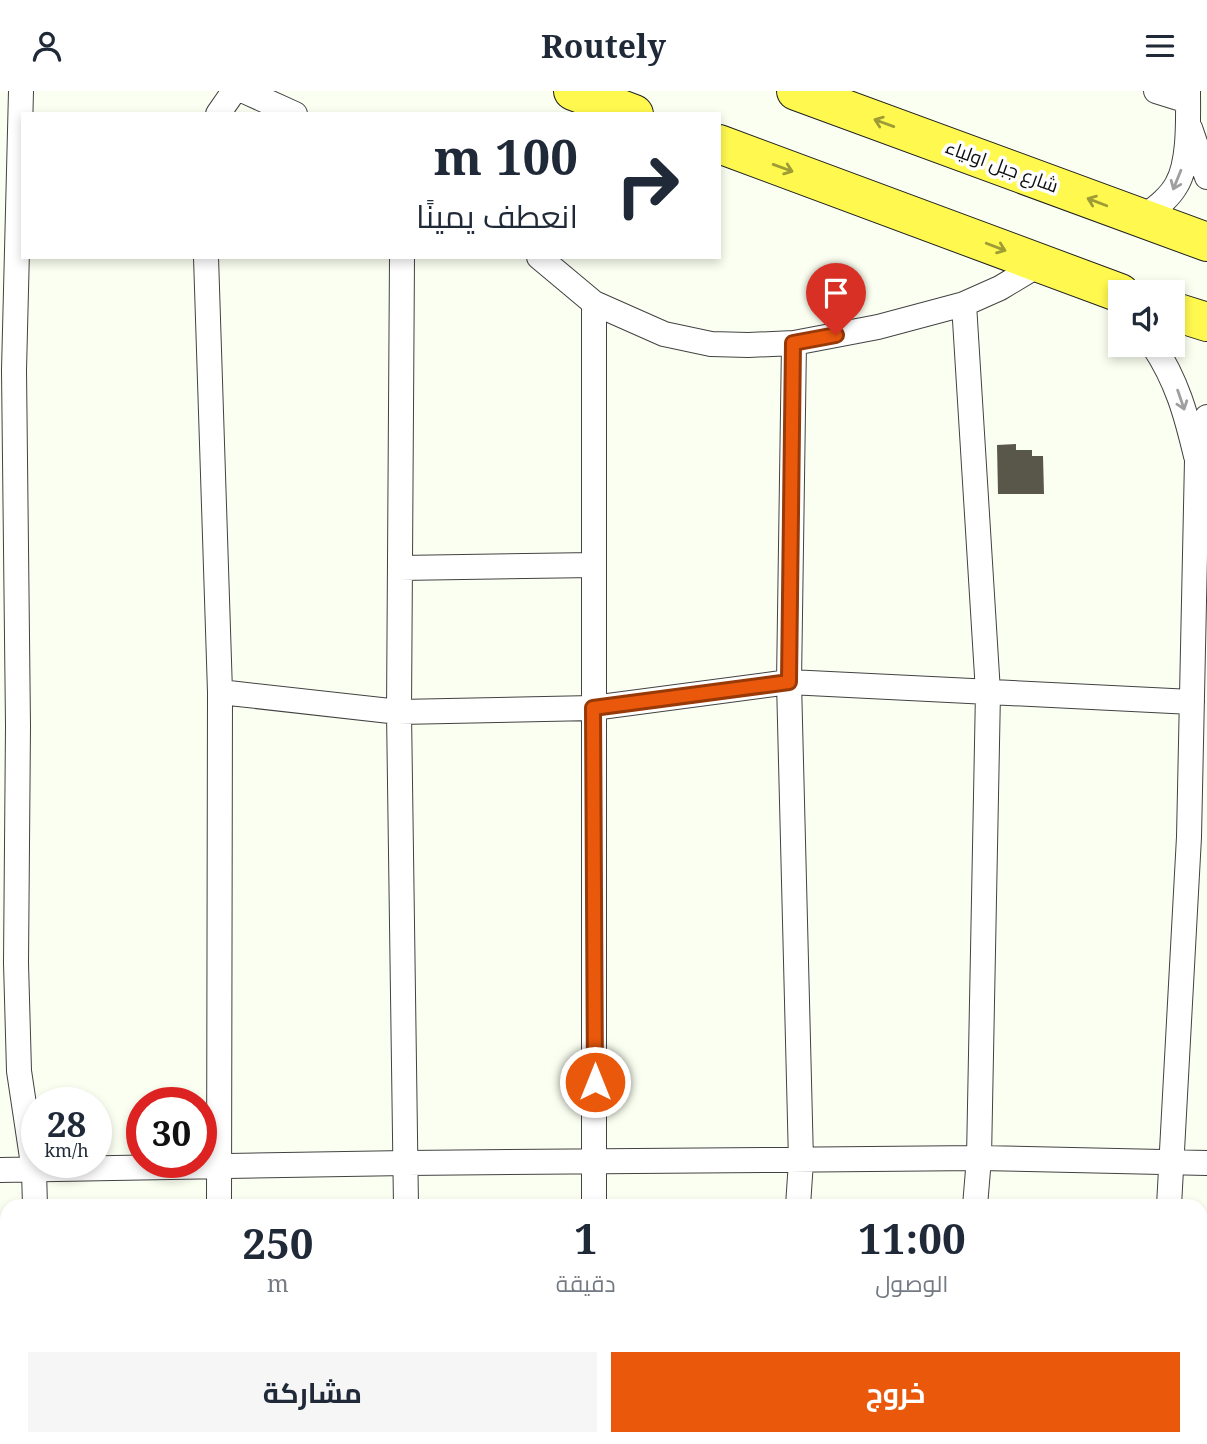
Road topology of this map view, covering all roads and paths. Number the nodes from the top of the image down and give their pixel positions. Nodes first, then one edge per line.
1 (20, 91) edge
2 (234, 91) edge
3 (244, 91) edge
4 (573, 91) edge
5 (1156, 91) edge
6 (809, 93) edge
7 (1188, 96) edge
8 (219, 112) edge
9 (291, 112) edge
10 (629, 112) edge
11 (1190, 128) junction
12 (721, 145) edge
13 (1207, 177) edge
14 (1141, 219) junction
15 (1207, 242) edge
16 (206, 259) edge
17 (402, 259) edge
18 (542, 259) edge
19 (1040, 264) junction
20 (1105, 288) edge
21 (594, 303) junction
22 (964, 304) junction
23 (1185, 315) edge
24 (1207, 322) edge
25 (793, 343) junction
26 (1161, 357) edge
27 (1207, 417) edge
28 (1197, 460) junction
29 (594, 565) junction
30 (1201, 566) edge
31 (400, 568) junction
32 (789, 682) junction
33 (220, 692) junction
34 (988, 692) junction
35 (1192, 702) junction
36 (593, 708) junction
37 (399, 712) junction
38 (9, 726) edge
39 (21, 1087) edge
40 (979, 1158) junction
41 (801, 1161) junction
42 (595, 1162) junction
43 (406, 1163) junction
44 (1172, 1163) junction
45 (1207, 1163) edge
46 (218, 1166) junction
47 (112, 1169) edge
48 (0, 1170) edge
49 (21, 1171) edge
50 (34, 1178) edge
51 (35, 1199) edge
52 (219, 1199) edge
53 (406, 1199) edge
54 (594, 1199) edge
55 (798, 1199) edge
56 (976, 1199) edge
57 (1169, 1199) edge

1 - 38 street
2 - 8 street
3 - 9 street
4 - 10 highway
5 - 7 street
14 -> 6 highway, شارع جبل اولياء
7 - 11 street
11 - 13 street
11 -> 14 street
12 -> 19 highway
14 - 15 highway, شارع جبل اولياء
16 - 33 street
17 - 31 street
18 - 21 street
19 - 20 highway
19 - 22 street
21 - 25 street
21 - 29 street
22 - 25 street
22 - 34 street
23 - 24 highway
25 - 32 street
26 -> 28 street
27 - 28 street
28 - 30 street
29 - 31 street
29 - 36 street
30 - 35 street
31 - 37 street
32 - 34 street
32 - 36 street
32 - 41 street
33 - 37 street
33 - 46 street
34 - 35 street
34 - 40 street
35 - 44 street
36 - 37 street
36 - 42 street
37 - 43 street
38 - 39 street
40 - 41 street
40 - 44 street
40 - 56 street
41 - 42 street
41 - 55 street
42 - 43 street
42 - 54 street
43 - 46 street
43 - 53 street
44 - 45 street
44 - 57 street
46 - 47 street
46 - 52 street
48 - 49 street
50 - 51 street

